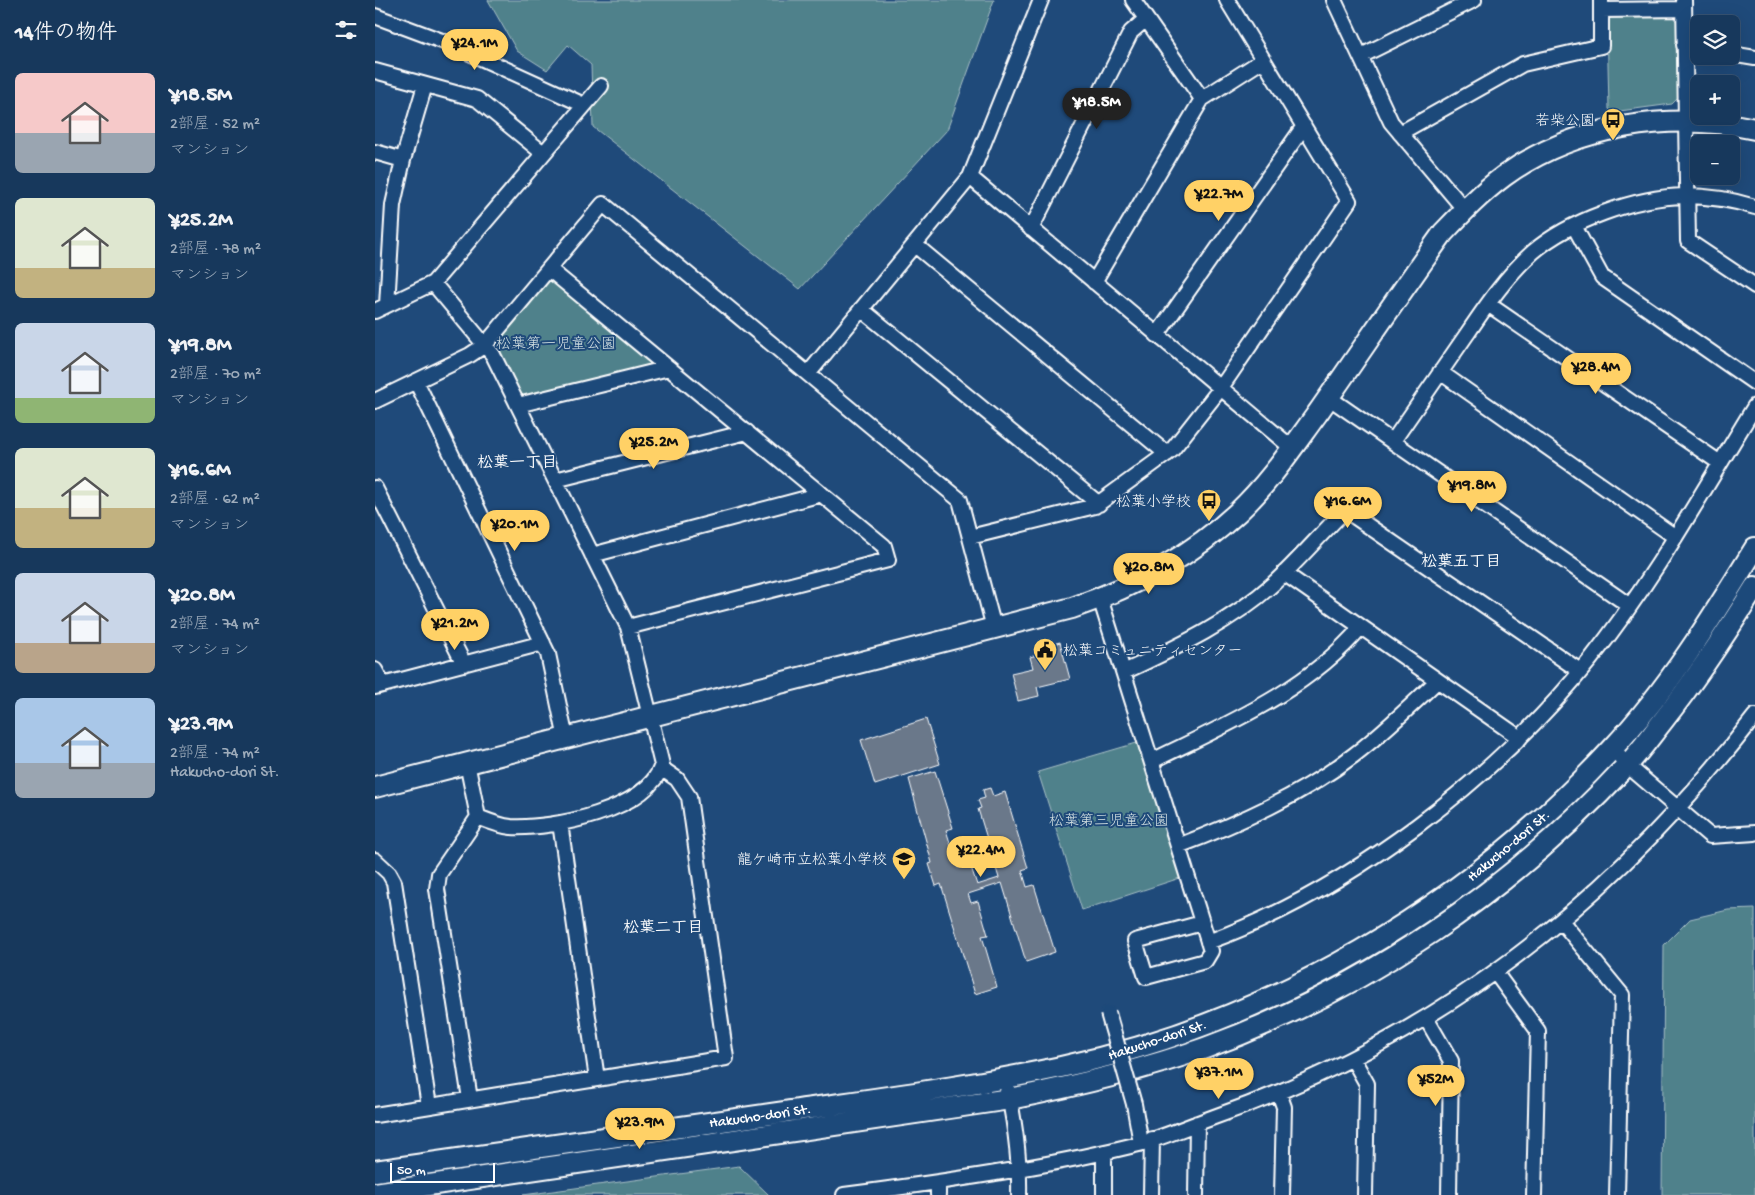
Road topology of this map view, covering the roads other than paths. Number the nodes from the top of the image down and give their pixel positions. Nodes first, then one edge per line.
1 (1041, 0) edge
2 (1133, 0) edge
3 (1227, 0) edge
4 (1335, 0) edge
5 (1474, 0) edge
6 (1601, 5) edge
7 (1684, 5) edge
8 (375, 16) edge
9 (1147, 19) junction
10 (1684, 45) junction
11 (1690, 46) edge
12 (1361, 56) junction
13 (1740, 56) edge
14 (1755, 58) edge
15 (1263, 60) junction
16 (375, 71) edge
17 (425, 85) junction
18 (601, 86) dead end
19 (1202, 99) junction
20 (584, 104) junction
21 (1686, 122) junction
22 (1304, 126) junction
23 (1755, 129) edge
24 (1400, 133) junction
25 (375, 152) edge
26 (543, 153) junction
27 (403, 160) junction
28 (970, 177) junction
29 (1686, 196) junction
30 (1755, 207) edge
31 (1465, 210) junction
32 (1574, 226) junction
33 (1031, 229) junction
34 (915, 245) junction
35 (549, 269) junction
36 (1094, 282) junction
37 (433, 283) junction
38 (1755, 286) edge
39 (1488, 304) junction
40 (381, 308) edge
41 (861, 309) junction
42 (1157, 335) junction
43 (485, 345) junction
44 (669, 368) junction
45 (1441, 372) junction
46 (808, 374) junction
47 (416, 382) junction
48 (1755, 383) edge
49 (1220, 389) junction
50 (1329, 398) junction
51 (375, 401) edge
52 (518, 405) junction
53 (1755, 406) edge
54 (747, 432) junction
55 (1393, 440) junction
56 (1292, 448) junction
57 (1167, 454) junction
58 (1720, 463) junction
59 (555, 480) junction
60 (375, 488) edge
61 (822, 494) junction
62 (1099, 504) junction
63 (1674, 536) junction
64 (970, 537) junction
65 (1755, 548) edge
66 (592, 556) junction
67 (1284, 573) junction
68 (1755, 587) edge
69 (1100, 598) junction
70 (1630, 606) junction
71 (628, 627) junction
72 (1361, 627) junction
73 (994, 628) junction
74 (543, 643) junction
75 (464, 664) junction
76 (375, 670) edge
77 (1580, 671) junction
78 (1124, 672) junction
79 (1437, 681) junction
80 (379, 686) edge
81 (1755, 716) edge
82 (651, 717) junction
83 (1520, 738) junction
84 (566, 739) junction
85 (1613, 748) junction
86 (1152, 761) junction
87 (467, 763) junction
88 (1627, 765) junction
89 (661, 768) junction
90 (375, 787) edge
91 (1678, 809) junction
92 (478, 817) junction
93 (560, 823) junction
94 (1755, 833) edge
95 (1178, 846) junction
96 (375, 860) edge
97 (1561, 922) junction
98 (1202, 923) junction
99 (1208, 942) junction
100 (1495, 972) junction
101 (1108, 1013) dead end
102 (1426, 1018) junction
103 (1353, 1059) junction
104 (1005, 1078) junction
105 (597, 1079) junction
106 (1279, 1093) junction
107 (470, 1099) junction
108 (1010, 1099) junction
109 (429, 1106) junction
110 (375, 1114) edge
111 (1197, 1123) junction
112 (1147, 1141) junction
113 (1104, 1152) junction
114 (1020, 1167) junction
115 (375, 1171) edge
116 (938, 1189) edge
117 (375, 1193) edge
118 (844, 1195) edge
119 (1019, 1195) edge
120 (1104, 1195) edge
121 (1151, 1195) edge
122 (1196, 1195) edge
123 (1282, 1195) edge
124 (1365, 1195) edge
125 (1449, 1195) edge
126 (1534, 1195) edge
127 (1617, 1195) edge

1 - 28 street
2 - 9 street
3 - 15 street
4 - 12 street
5 - 12 street
6 - 7 street
6 - 24 street
7 - 10 street
8 - 20 street
9 - 19 street
9 - 33 street
10 - 11 street
10 - 21 street
12 - 24 street
13 - 14 street
15 - 19 street
15 - 22 street
16 - 17 street
17 - 26 street
17 - 27 street
18 - 20 street
19 - 36 street
20 - 26 street
21 - 23 main road
21 - 29 street
21 - 31 main road
22 - 42 street
22 - 49 street
24 - 31 street
25 - 27 street
26 - 37 street
27 - 40 street
28 - 33 street
28 - 34 street
29 - 30 street
29 - 32 street
29 - 38 street
31 - 50 main road
32 - 39 street
32 - 48 street
33 - 36 street
34 - 41 street
34 - 57 street
35 - 43 street
35 - 44 street
35 - 46 street
36 - 42 street
37 - 40 street
37 - 43 street
39 - 45 street
39 - 58 street
41 - 46 street
41 - 62 street
42 - 49 street
43 - 47 street
43 - 52 street
44 - 52 street
44 - 54 street
45 - 55 street
45 - 63 street
46 - 64 street
47 - 51 street
47 - 74 street
49 - 56 street
49 - 57 street
50 - 55 street
50 - 56 main road
52 - 59 street
53 - 58 street
54 - 59 street
54 - 61 street
55 - 70 street
56 - 69 main road
57 - 62 street
58 - 63 street
59 - 66 street
60 - 75 street
61 - 66 street
61 - 71 street
62 - 64 street
63 - 70 street
64 - 73 street
65 - 85 main road, Hakucho-dori St.
66 - 71 street
67 - 72 street
67 - 77 street
67 - 78 street
68 - 88 main road, Hakucho-dori St.
69 - 73 main road
69 - 78 street
70 - 77 street
71 - 82 street
72 - 79 street
72 - 86 street
73 - 82 main road
74 - 75 street
74 - 84 street
75 - 80 street
76 - 80 street
77 - 83 street
78 - 86 street
79 - 83 street
79 - 95 street
81 - 91 street
82 - 84 main road
82 - 89 street
83 - 99 street
84 - 87 main road
85 - 88 street
85 - 104 main road, Hakucho-dori St.
86 - 95 street
87 - 90 main road
87 - 92 street
88 - 91 street
88 - 108 main road, Hakucho-dori St.
89 - 93 street
89 - 105 street
91 - 94 street
91 - 97 street
92 - 93 street
92 - 107 street
93 - 105 street
95 - 98 street
96 - 109 street
97 - 100 street
97 - 127 street
98 - 99 street
98 - 99 street
100 - 102 street
100 - 126 street
101 - 112 street, bridge
102 - 103 street
102 - 125 street
103 - 106 street
103 - 124 street
104 - 108 street
104 - 115 main road, Hakucho-dori St.
105 - 107 street
106 - 111 street
106 - 123 street
107 - 109 street
108 - 114 street
108 - 117 main road, Hakucho-dori St.
109 - 110 street
111 - 112 street
111 - 122 street
112 - 113 street
112 - 121 street
113 - 114 street
113 - 120 street
114 - 116 street
114 - 119 street
116 - 118 street

